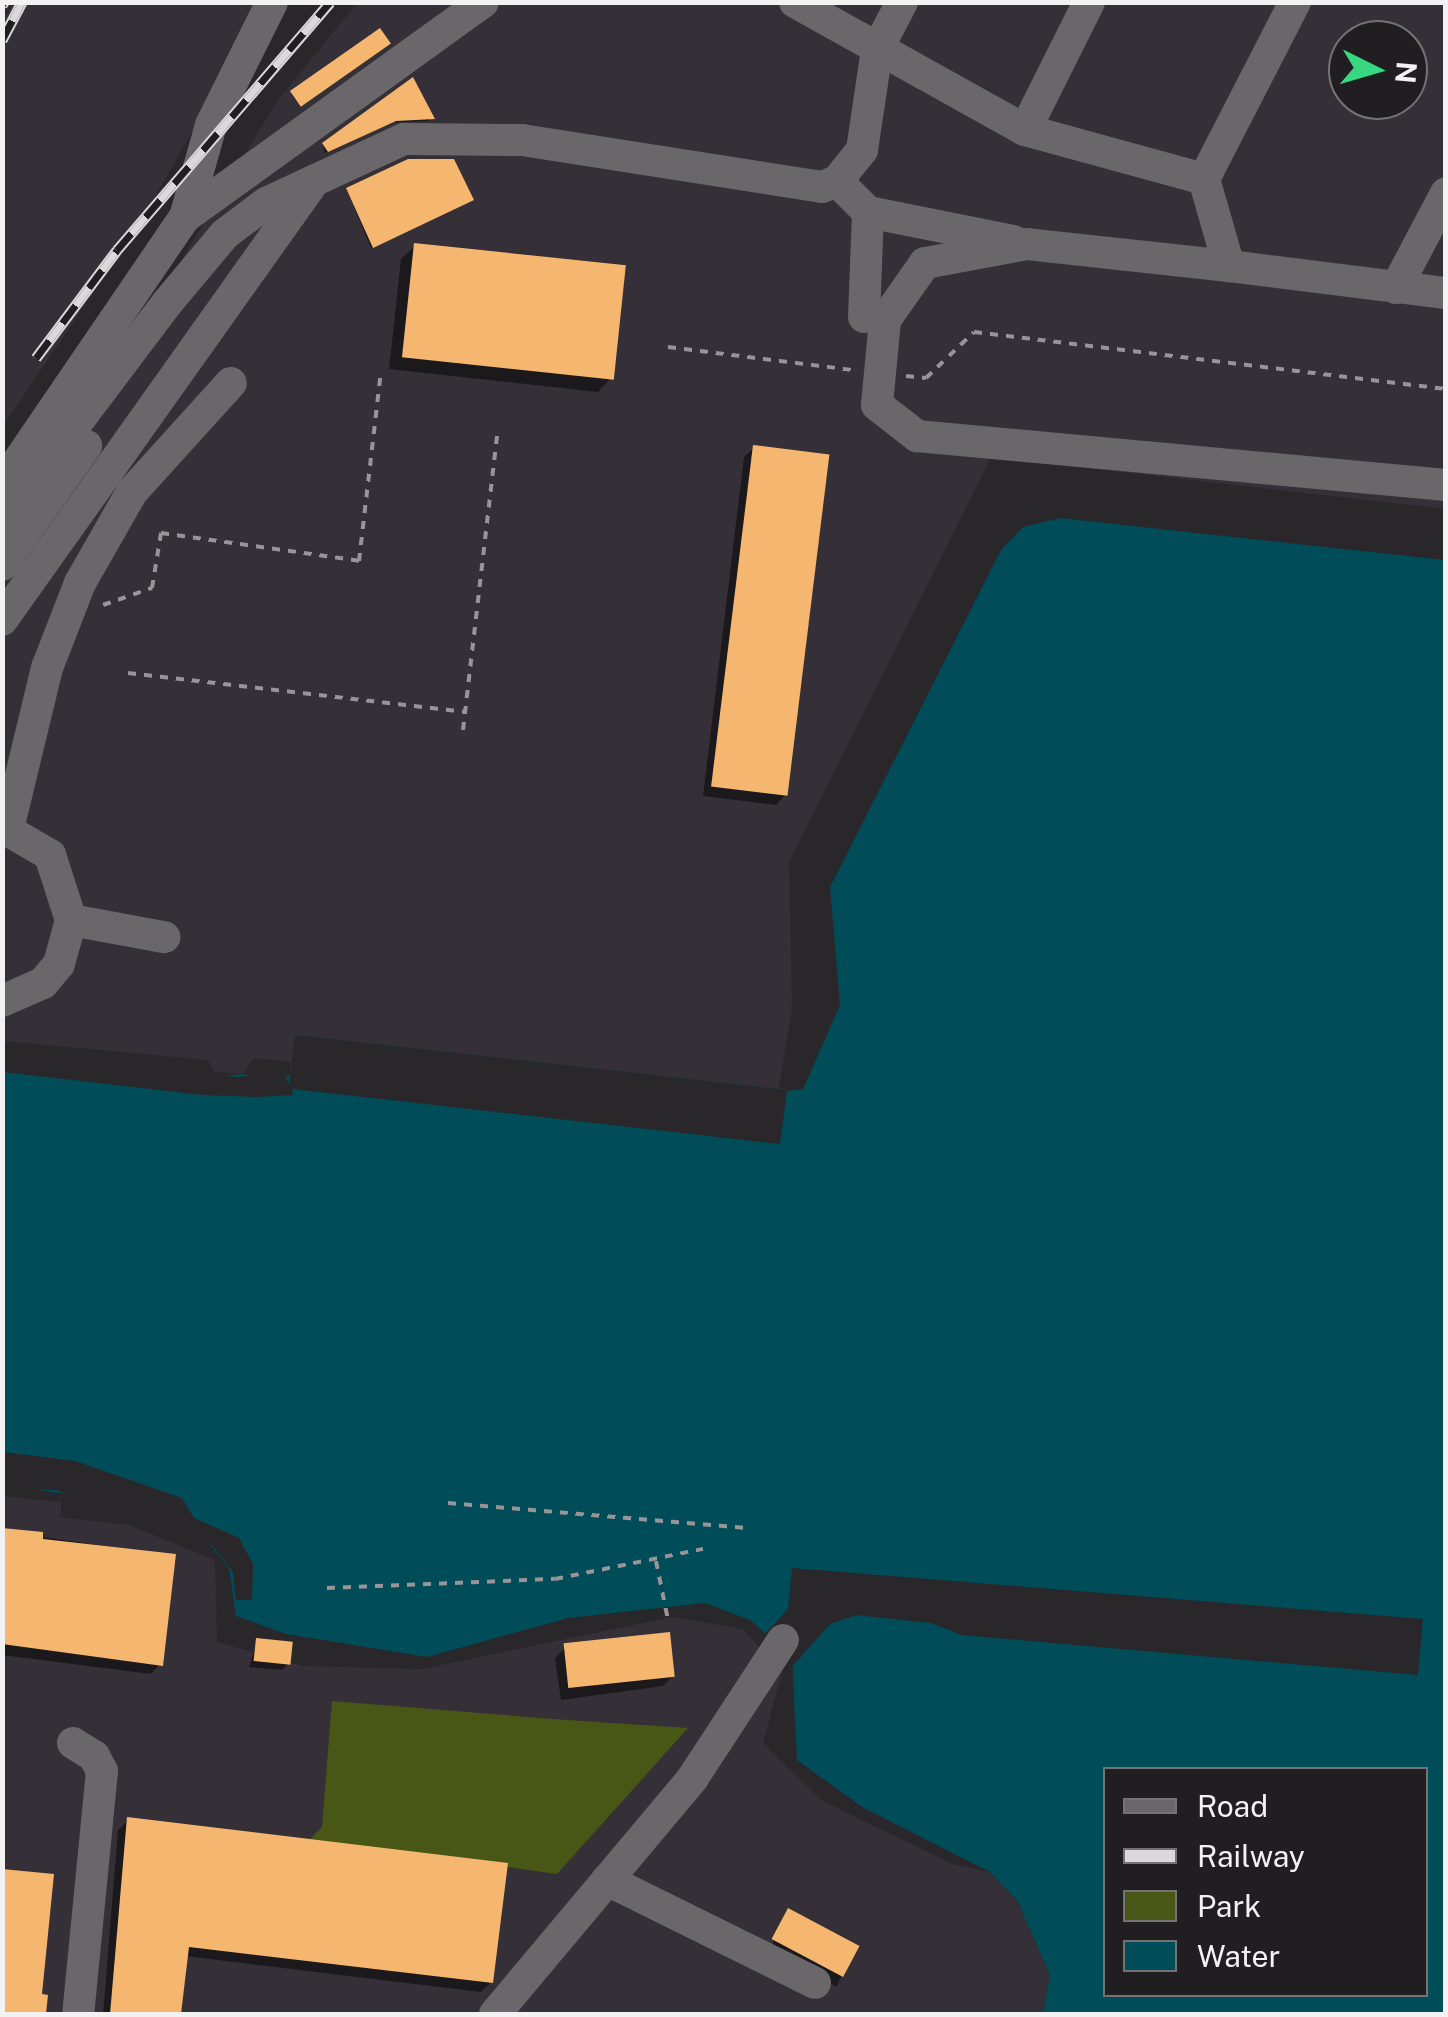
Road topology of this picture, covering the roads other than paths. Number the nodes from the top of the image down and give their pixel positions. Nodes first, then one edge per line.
1 (272, 2) edge
2 (483, 2) edge
3 (795, 2) edge
4 (902, 2) edge
5 (1089, 2) edge
6 (1296, 2) edge
7 (877, 50) junction
8 (1024, 130) junction
9 (320, 173) junction
10 (1204, 179) junction
11 (837, 180) junction
12 (1446, 194) edge
13 (868, 212) junction
14 (278, 216) junction
15 (185, 217) junction
16 (1027, 244) junction
17 (1229, 266) junction
18 (1396, 288) junction
19 (1446, 293) edge
20 (864, 317) dead end
21 (232, 383) dead end
22 (2, 485) edge
23 (1446, 485) edge
24 (2, 522) edge
25 (2, 565) edge
26 (2, 591) edge
27 (2, 620) edge
28 (6, 828) edge
29 (71, 920) junction
30 (164, 937) dead end
31 (2, 1001) edge
32 (783, 1640) dead end
33 (74, 1743) dead end
34 (607, 1880) junction
35 (815, 1983) dead end
36 (78, 2014) edge
37 (495, 2014) edge

1 - 15 street
2 - 15 street
3 - 7 street
4 - 7 street
5 - 8 street
6 - 10 street
7 - 8 street
7 - 11 street
8 - 10 street
9 - 11 street
9 - 14 street
9 - 24 street
9 - 27 street
10 - 17 street
11 - 13 street
12 - 18 street
13 - 16 street
13 - 20 street
14 - 25 street
14 - 26 street
15 - 22 street
16 - 17 street
16 - 23 street
17 - 18 street
18 - 19 street
21 - 28 street
28 - 29 street
29 - 30 street
29 - 31 street
32 - 34 street
33 - 36 street
34 - 35 street
34 - 37 street

